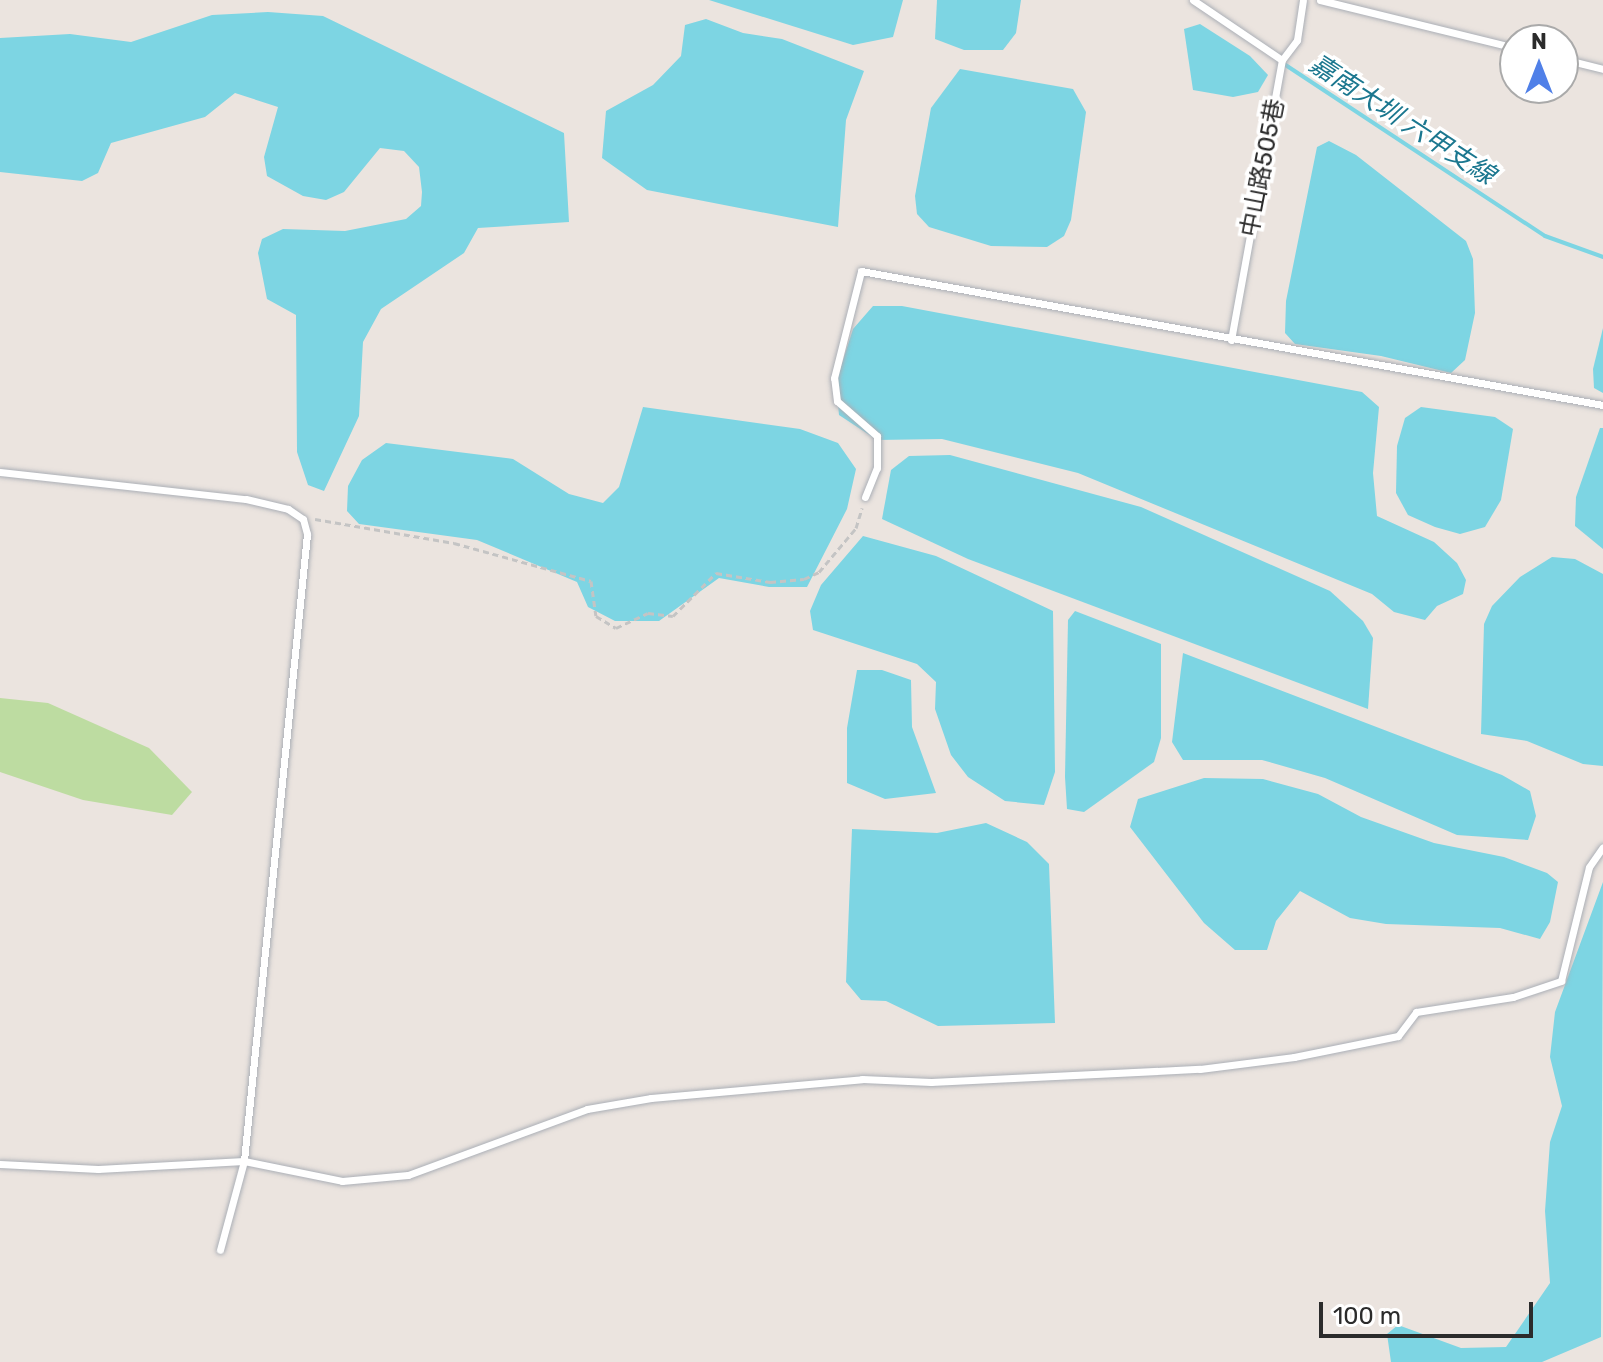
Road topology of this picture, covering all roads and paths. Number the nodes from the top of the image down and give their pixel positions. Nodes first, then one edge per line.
1 (1193, 0) edge
2 (1303, 0) edge
3 (1320, 0) edge
4 (1499, 44) edge
5 (1282, 60) junction
6 (1579, 63) edge
7 (1603, 69) edge
8 (1231, 340) junction
9 (1603, 405) edge
10 (0, 472) edge
11 (865, 497) joint
12 (303, 519) junction
13 (1603, 847) edge
14 (244, 1161) junction
15 (0, 1164) edge
16 (220, 1250) dead end

1 - 5 lane
2 - 5 lane, 中山路505巷
3 - 4 lane
5 - 8 lane, 中山路505巷
6 - 7 lane
8 - 9 lane
8 - 11 lane
10 - 12 lane
11 - 12 path
12 - 14 lane
13 - 14 lane
14 - 15 lane
14 - 16 lane

